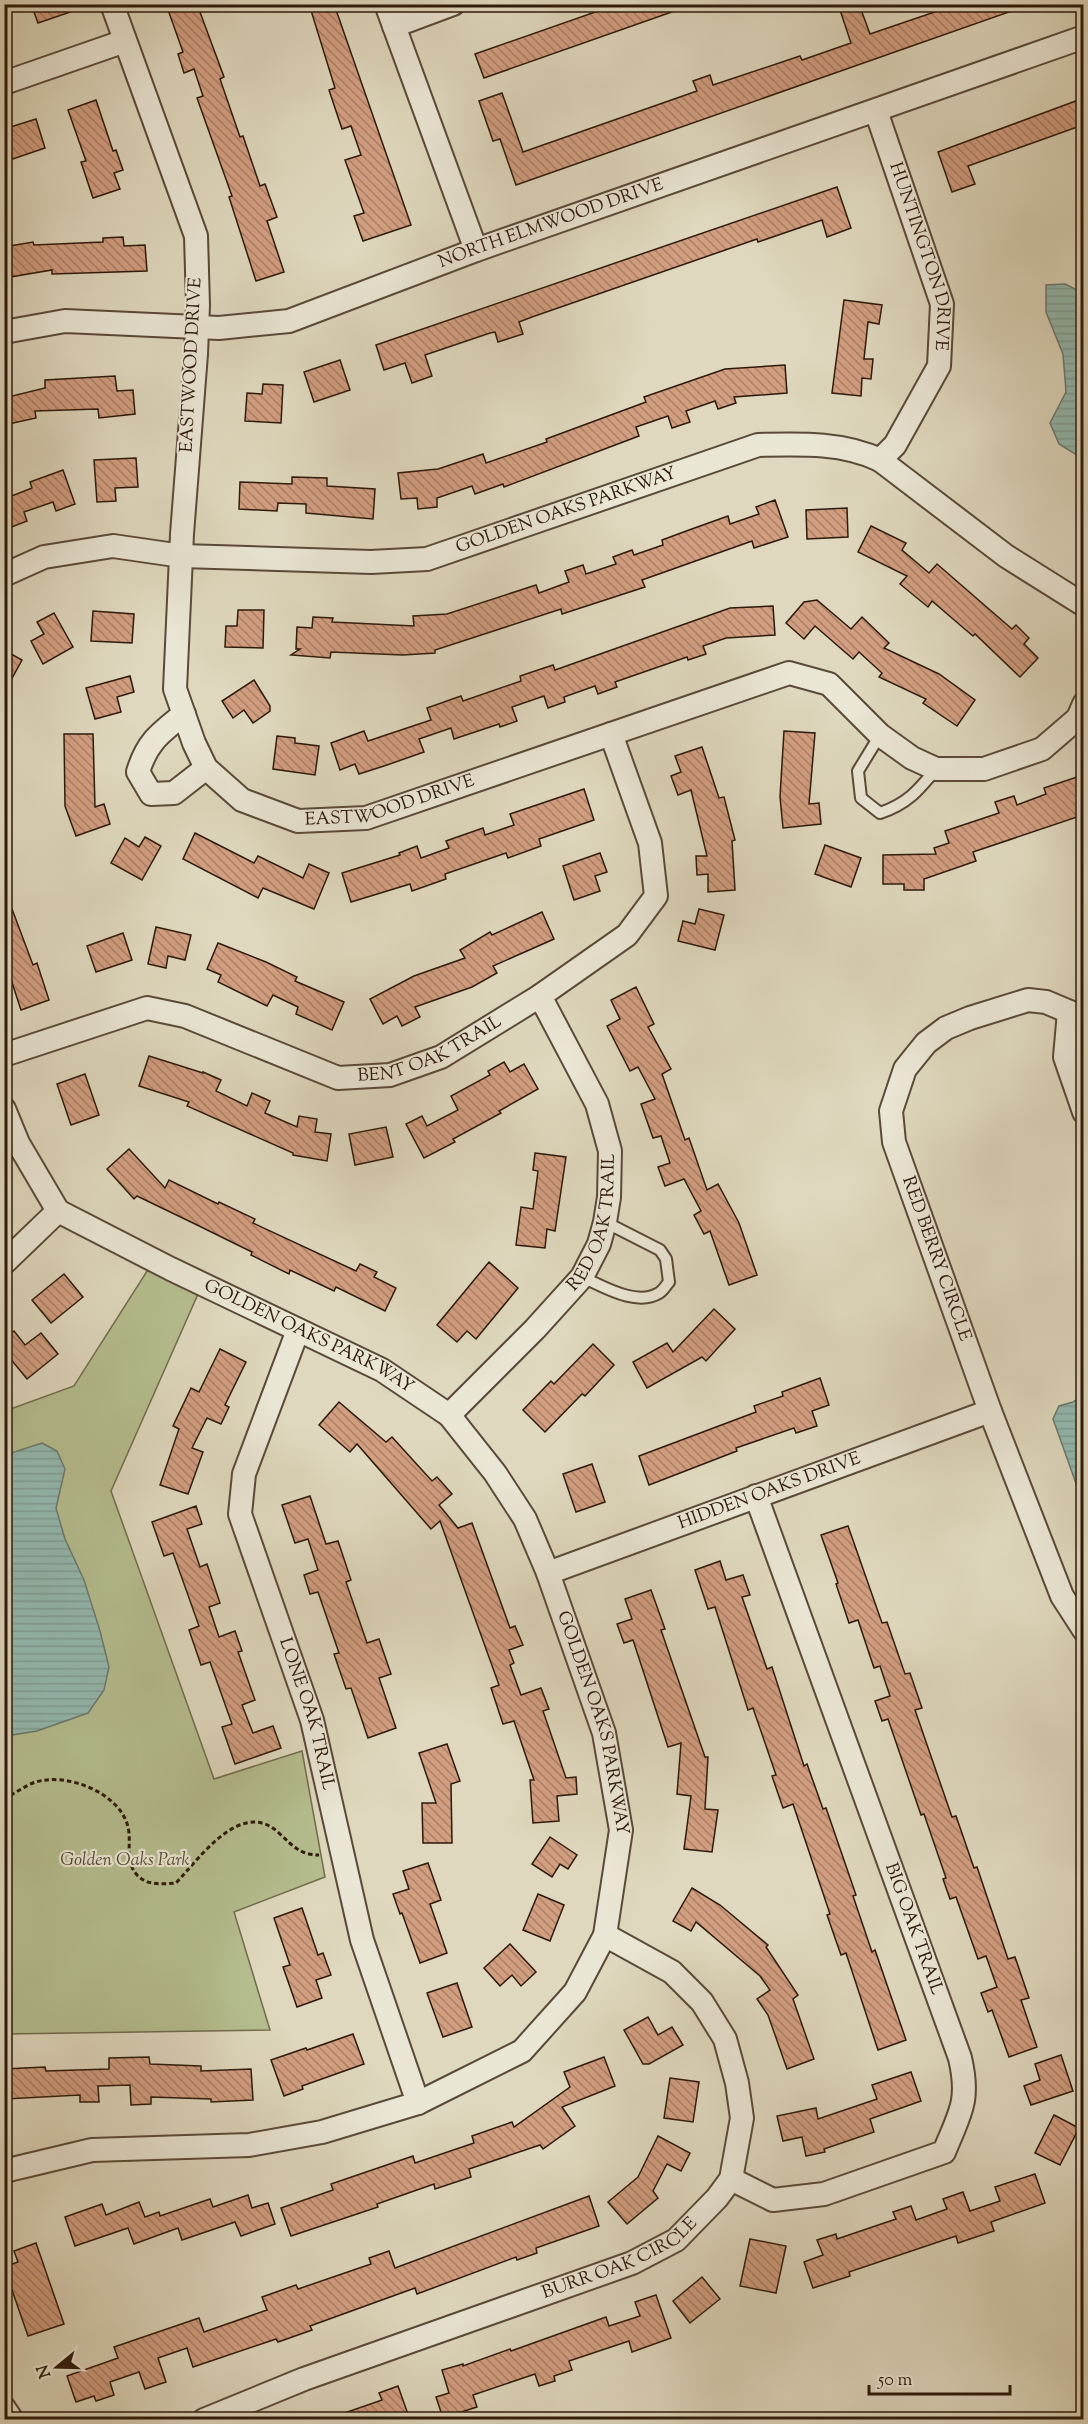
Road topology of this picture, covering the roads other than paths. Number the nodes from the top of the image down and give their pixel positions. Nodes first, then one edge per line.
1 (112, 4) edge
2 (386, 4) edge
3 (453, 4) edge
4 (394, 26) junction
5 (1083, 37) edge
6 (125, 41) junction
7 (4, 83) edge
8 (876, 111) junction
9 (476, 250) junction
10 (197, 327) junction
11 (4, 332) edge
12 (880, 460) junction
13 (182, 556) junction
14 (4, 575) edge
15 (1083, 605) edge
16 (1083, 704) edge
17 (184, 714) junction
18 (610, 734) junction
19 (880, 735) junction
20 (206, 768) junction
21 (936, 769) junction
22 (540, 996) junction
23 (1076, 1015) edge
24 (4, 1055) edge
25 (4, 1109) edge
26 (1083, 1112) edge
27 (58, 1211) junction
28 (605, 1222) junction
29 (4, 1263) edge
30 (582, 1277) junction
31 (298, 1330) junction
32 (990, 1411) junction
33 (449, 1415) junction
34 (756, 1496) junction
35 (548, 1573) junction
36 (1083, 1630) edge
37 (605, 1935) junction
38 (418, 2103) junction
39 (4, 2171) edge
40 (731, 2179) junction
41 (4, 2408) edge
42 (12, 2420) edge
43 (204, 2420) edge

1 - 6 street, EASTWOOD DRIVE
2 - 4 street
3 - 4 street
4 - 9 street
5 - 8 street, NORTH ELMWOOD DRIVE
6 - 7 street
6 - 10 street, EASTWOOD DRIVE
8 - 9 street, NORTH ELMWOOD DRIVE
8 - 12 street, HUNTINGTON DRIVE
9 - 10 street, NORTH ELMWOOD DRIVE
10 - 11 street, NORTH ELMWOOD DRIVE
10 - 13 street, EASTWOOD DRIVE
12 - 13 street, GOLDEN OAKS PARKWAY
12 - 15 street, GOLDEN OAKS PARKWAY
13 - 14 street, GOLDEN OAKS PARKWAY
13 - 17 street, EASTWOOD DRIVE
16 - 21 street, EASTWOOD DRIVE
17 - 20 street, EASTWOOD DRIVE
17 - 20 street
18 - 19 street, EASTWOOD DRIVE
18 - 20 street, EASTWOOD DRIVE
18 - 22 street, BENT OAK TRAIL
19 - 21 street, EASTWOOD DRIVE
19 - 21 lane
22 - 24 street, BENT OAK TRAIL
22 - 28 street, RED OAK TRAIL
23 - 26 street
23 - 32 street, RED BERRY CIRCLE
25 - 27 street
27 - 29 street
27 - 31 street, GOLDEN OAKS PARKWAY
28 - 30 street, RED OAK TRAIL
28 - 30 lane
30 - 33 street, RED OAK TRAIL
31 - 33 street, GOLDEN OAKS PARKWAY
31 - 38 street, LONE OAK TRAIL
32 - 34 street, HIDDEN OAKS DRIVE
32 - 36 street, RED BERRY CIRCLE
33 - 35 street, GOLDEN OAKS PARKWAY
34 - 35 street, HIDDEN OAKS DRIVE
34 - 40 street, BIG OAK TRAIL
35 - 37 street, GOLDEN OAKS PARKWAY
37 - 38 street, GOLDEN OAKS PARKWAY
37 - 40 street, BURR OAK CIRCLE
38 - 39 street, GOLDEN OAKS PARKWAY
40 - 43 street, BURR OAK CIRCLE
41 - 42 street

